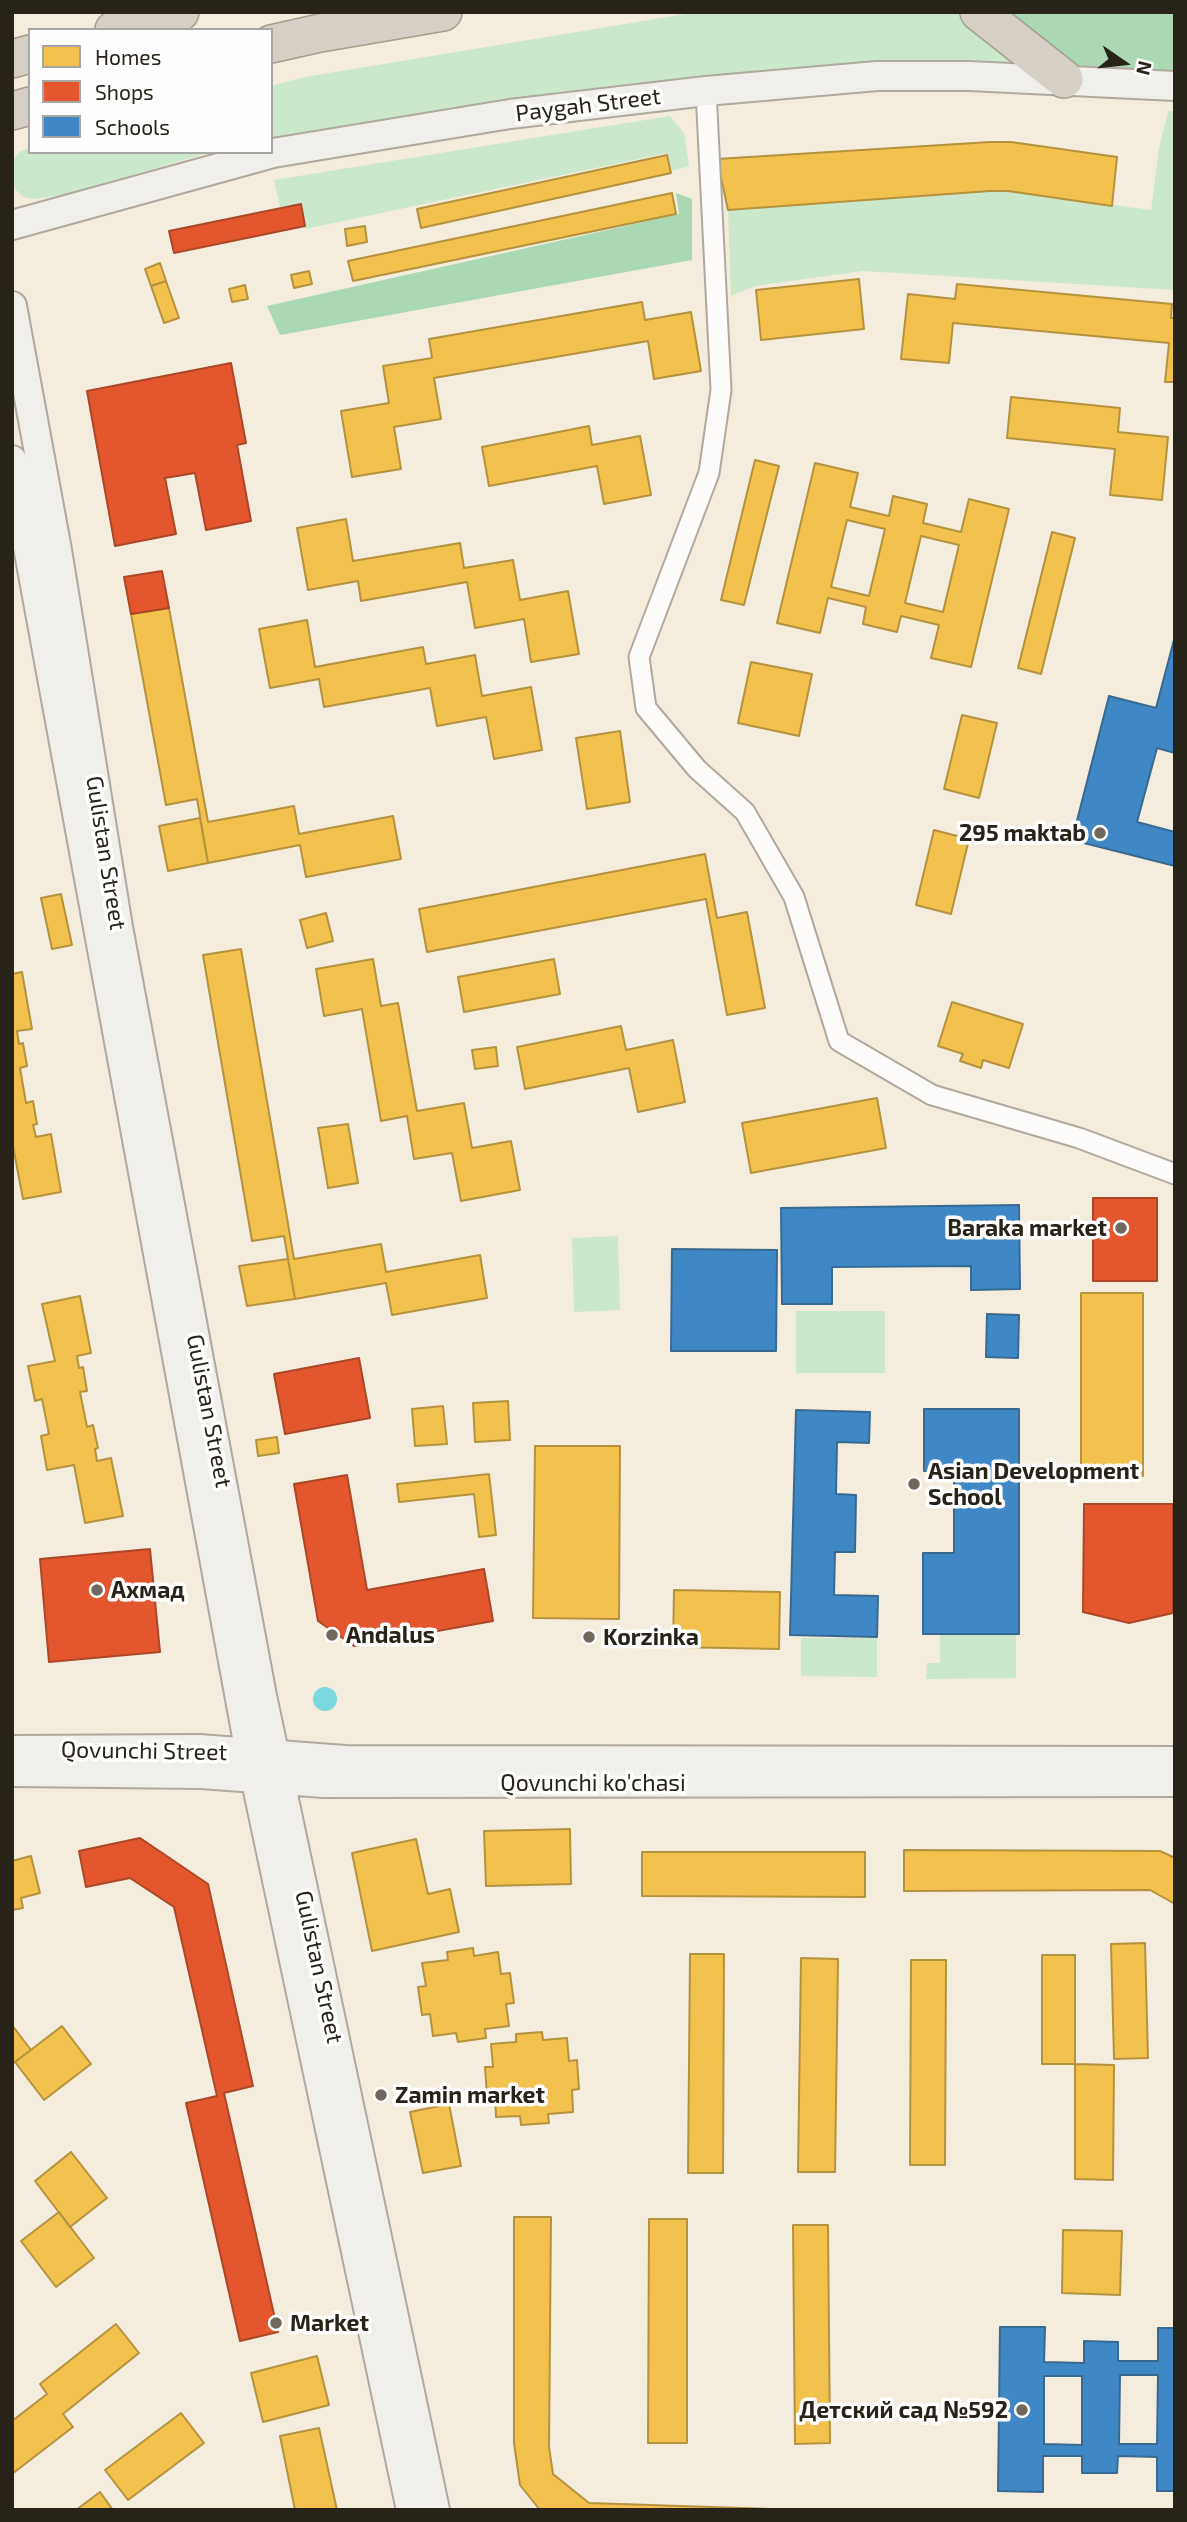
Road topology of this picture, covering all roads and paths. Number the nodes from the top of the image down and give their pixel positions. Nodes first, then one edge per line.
1 (180, 12) edge
2 (443, 12) edge
3 (979, 12) edge
4 (121, 28) edge
5 (273, 44) edge
6 (1064, 79) junction
7 (1175, 86) edge
8 (706, 92) junction
9 (273, 153) edge
10 (270, 154) edge
11 (12, 225) edge
12 (12, 306) edge
13 (12, 460) edge
14 (1175, 1174) edge
15 (12, 1750) edge
16 (1175, 1761) edge
17 (265, 1766) junction
18 (12, 1772) edge
19 (1175, 1782) edge
20 (411, 2510) edge
21 (435, 2510) edge

1 - 4 highway
2 - 5 highway
3 - 6 highway
6 - 7 main road, Paygah Street
6 - 8 main road, Paygah Street
8 - 9 main road, Paygah Street
8 - 14 street
10 - 11 main road, Paygah Street
12 - 17 main road, Gulistan Street
13 - 17 main road, Gulistan Street
15 - 17 main road, Qovunchi Street
16 - 17 main road, Qovunchi ko'chasi
17 - 18 main road, Qovunchi ko'chasi
17 - 19 main road, Qovunchi ko'chasi
17 - 20 main road, Gulistan Street
17 - 21 main road, Gulistan Street

